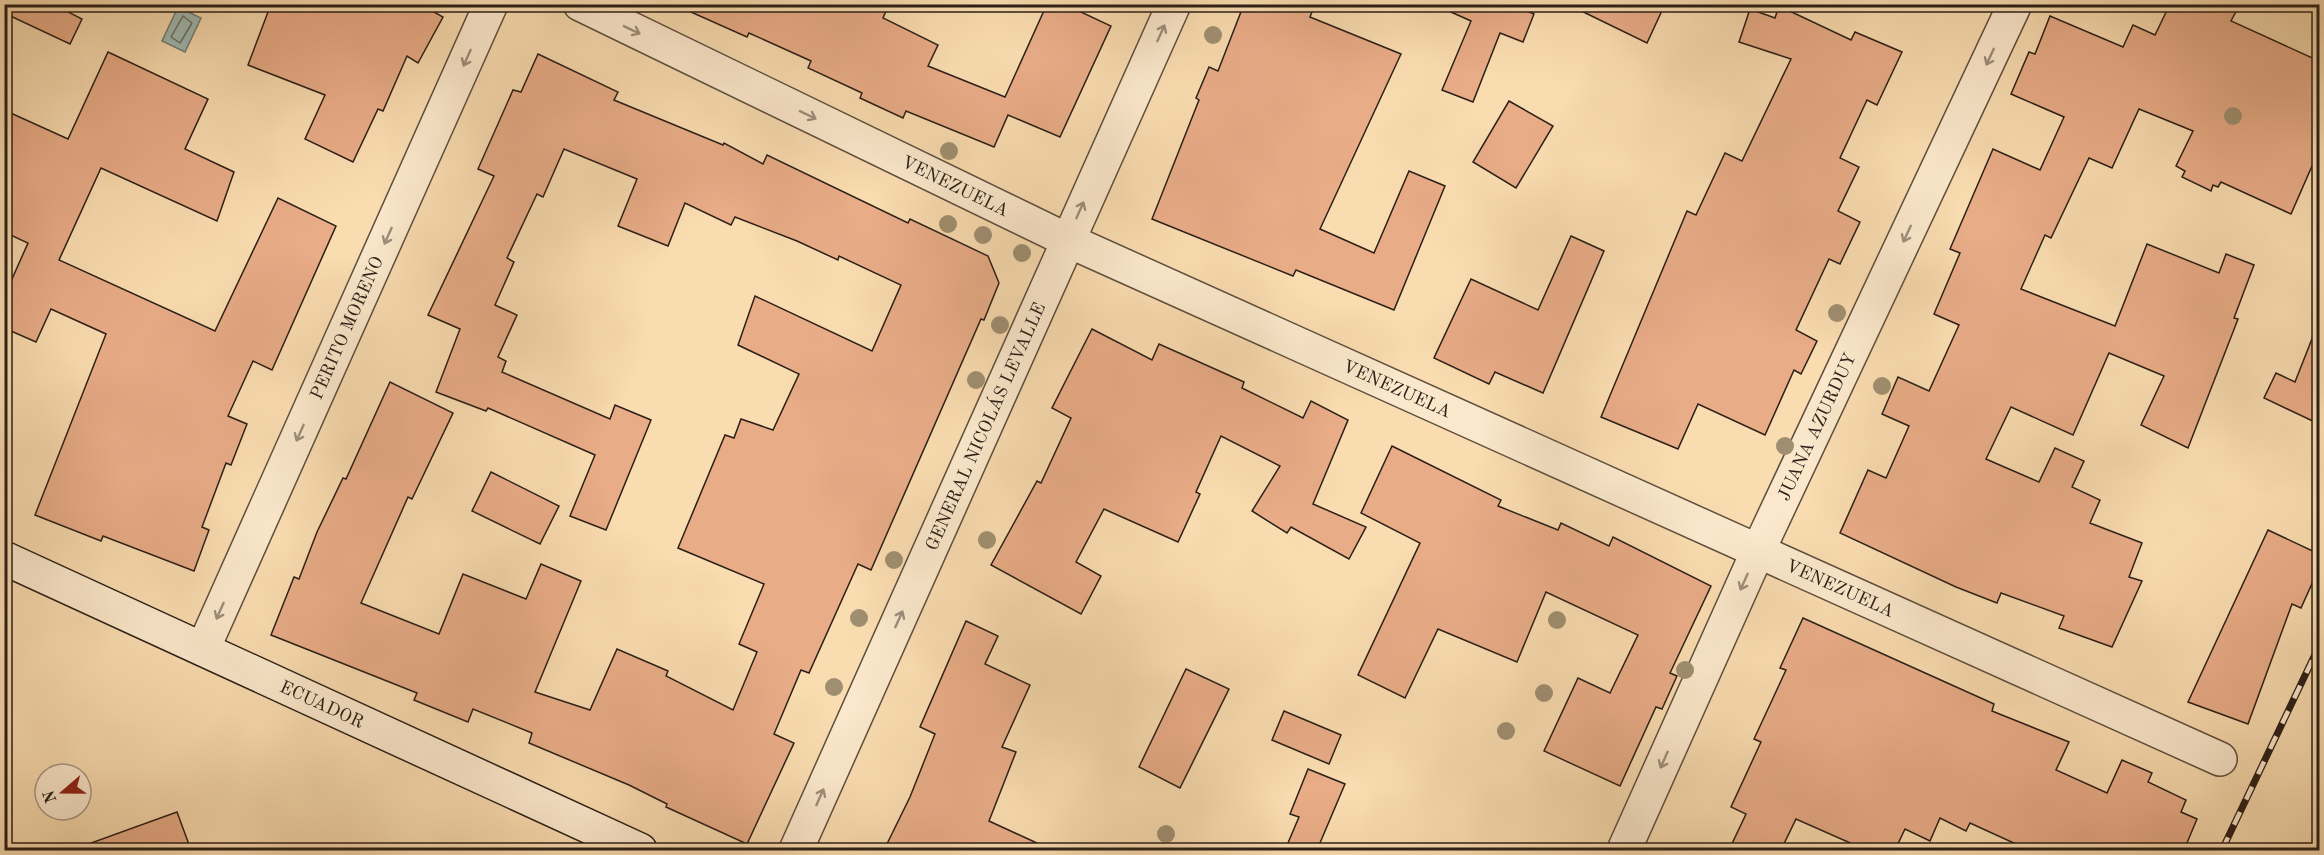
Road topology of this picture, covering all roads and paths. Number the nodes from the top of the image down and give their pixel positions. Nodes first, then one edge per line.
1 (491, 4) edge
2 (580, 4) edge
3 (1174, 4) edge
4 (2014, 4) edge
5 (1067, 240) junction
6 (1758, 551) junction
7 (4, 558) edge
8 (203, 649) junction
9 (2220, 759) dead end
10 (640, 850) edge
11 (796, 850) edge
12 (1624, 850) edge

1 -> 8 street, PERITO MORENO
2 -> 5 street, VENEZUELA
5 -> 3 street, GENERAL NICOLÁS LEVALLE
4 -> 6 street, JUANA AZURDUY
5 - 6 street, VENEZUELA
11 -> 5 street, GENERAL NICOLÁS LEVALLE
6 - 9 street, VENEZUELA
6 -> 12 street, JUANA AZURDUY
7 - 8 street, ECUADOR
8 - 10 street, ECUADOR

